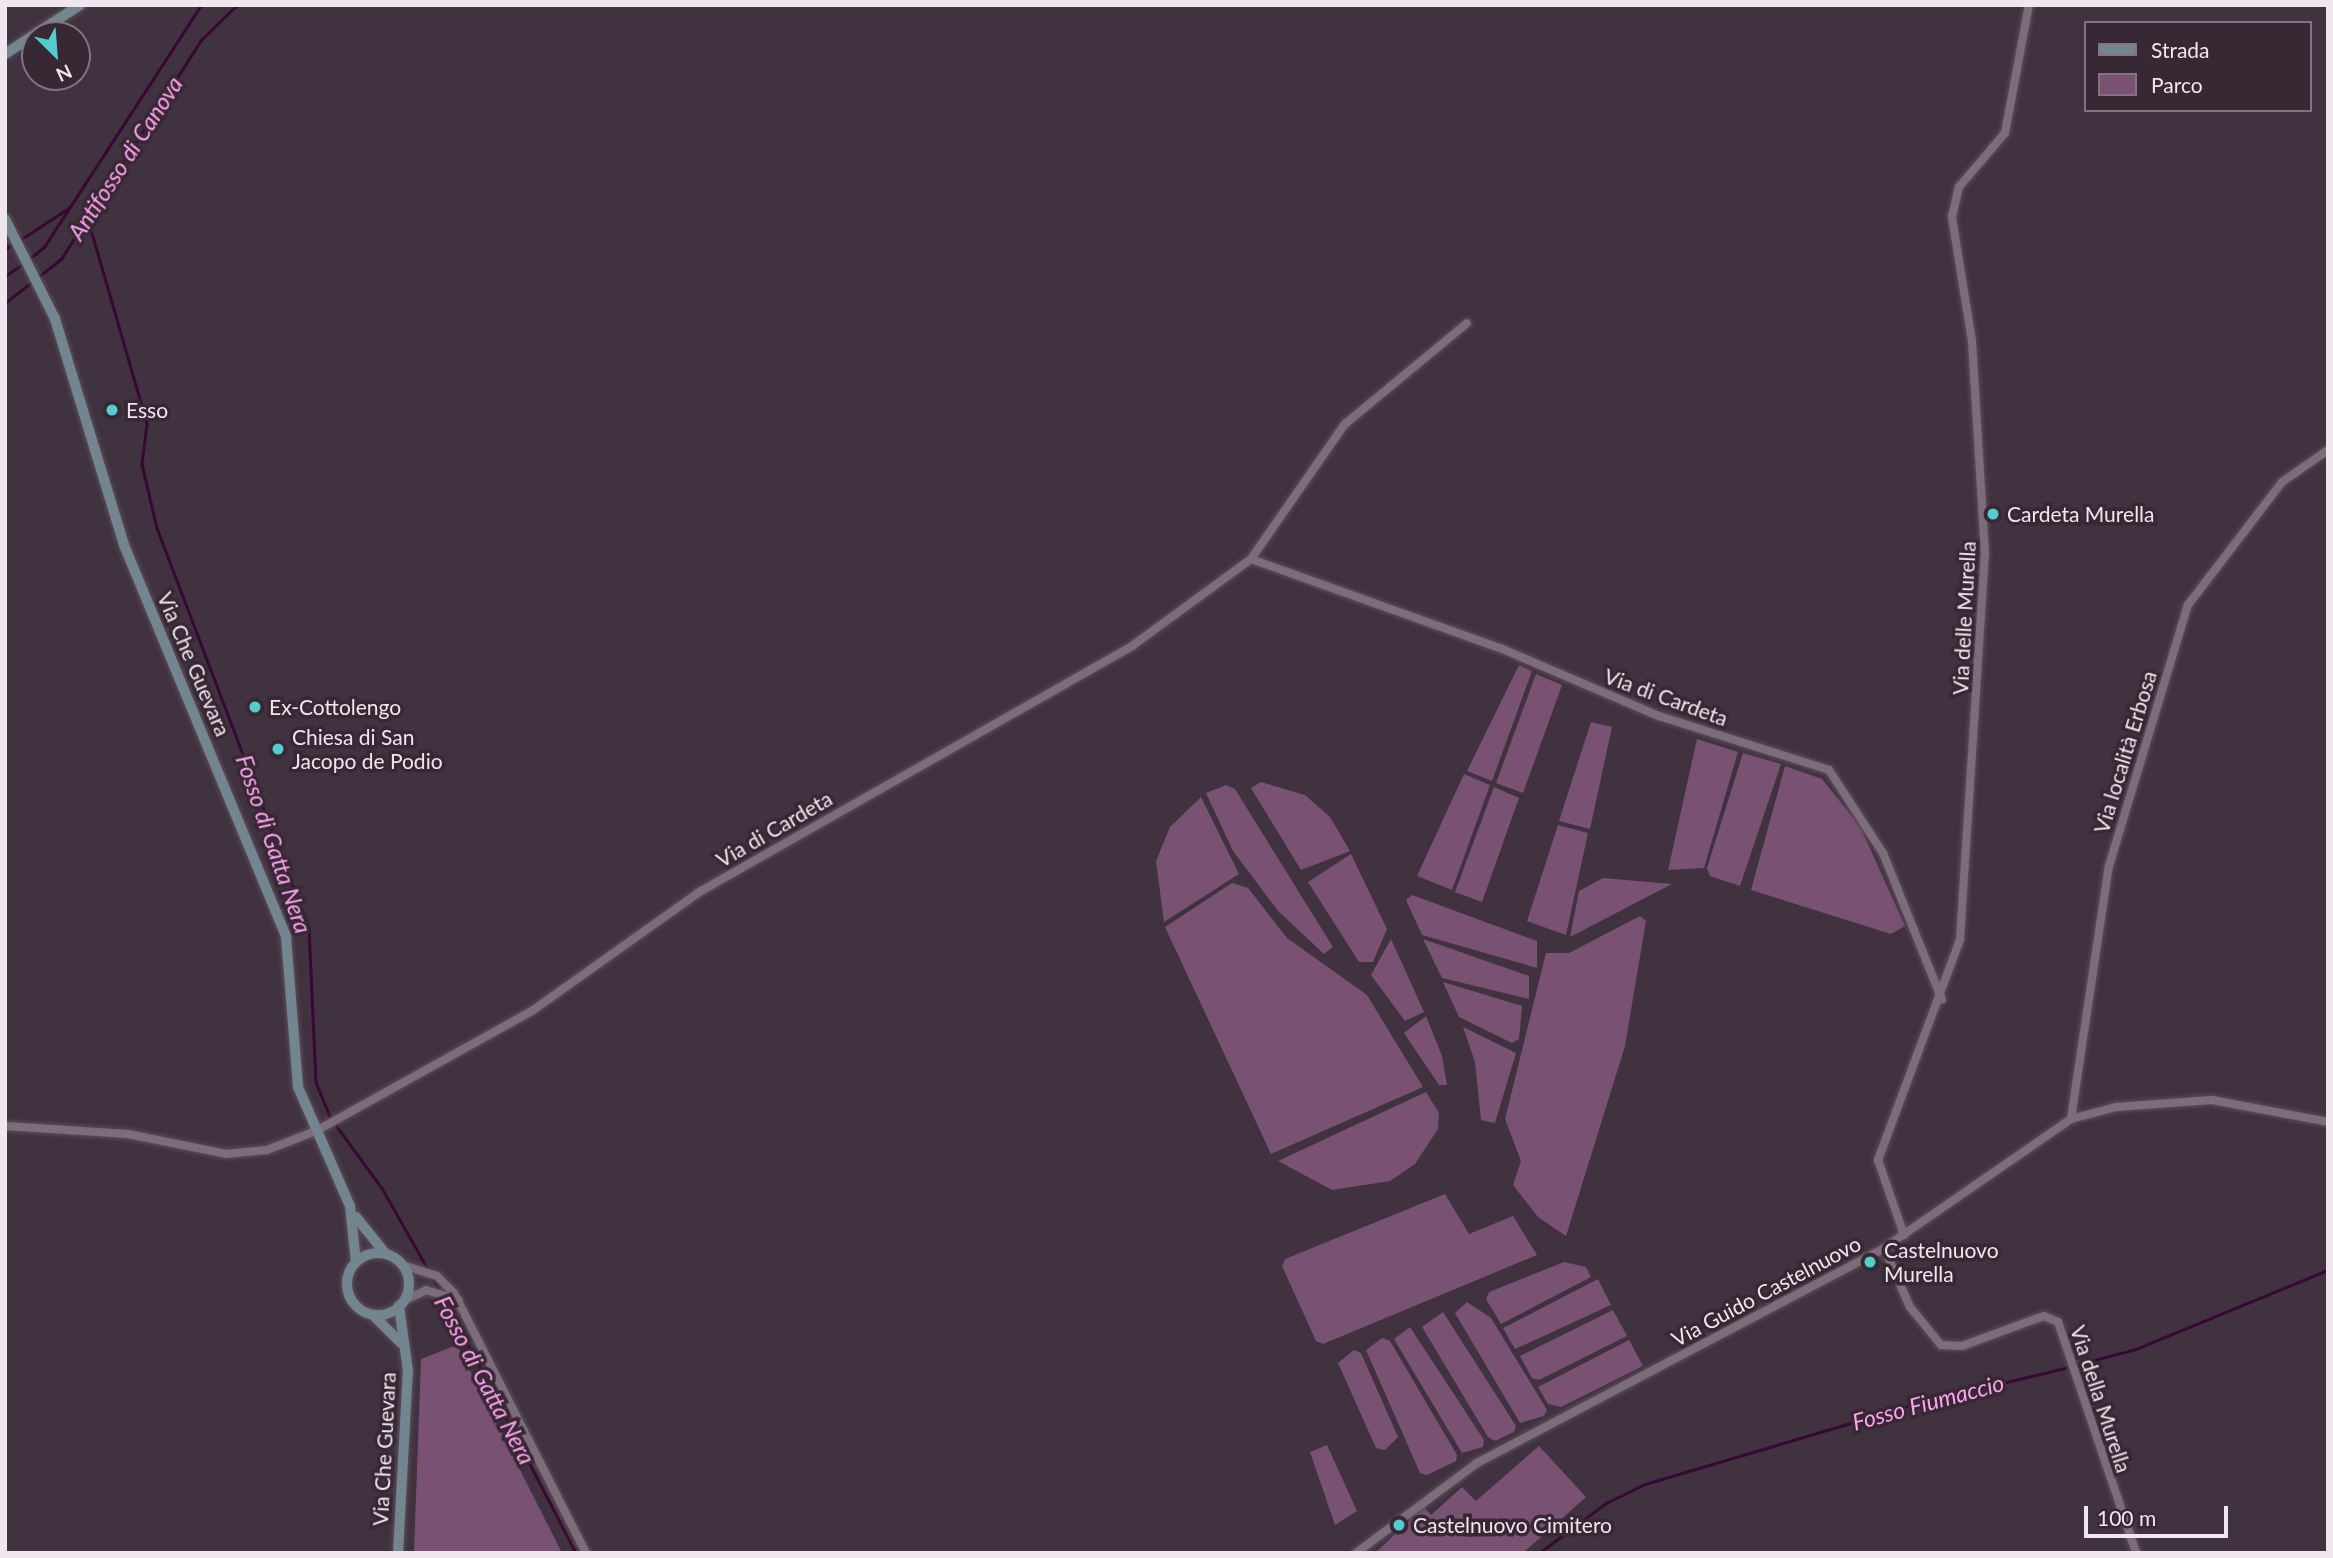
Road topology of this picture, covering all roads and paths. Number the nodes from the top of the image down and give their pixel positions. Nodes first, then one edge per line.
1 (80, 5) edge
2 (2029, 5) edge
3 (5, 54) edge
4 (5, 219) edge
5 (1467, 323) dead end
6 (2328, 450) edge
7 (1251, 559) junction
8 (1942, 1000) junction
9 (2071, 1119) junction
10 (2328, 1122) edge
11 (5, 1126) edge
12 (316, 1132) junction
13 (350, 1206) junction
14 (1905, 1235) junction
15 (1884, 1248) junction
16 (385, 1253) junction
17 (356, 1262) junction
18 (403, 1265) junction
19 (458, 1300) junction
20 (402, 1303) junction
21 (371, 1314) junction
22 (405, 1348) junction
23 (398, 1553) edge
24 (586, 1553) edge
25 (1356, 1553) edge
26 (2136, 1553) edge

1 - 3 main road
2 - 8 street, Via delle Murella
4 - 12 main road, Via Che Guevara
5 - 7 street, Via di Cardeta
6 - 9 street, Via località Erbosa
7 - 8 street, Via di Cardeta
7 - 12 street, Via di Cardeta
8 - 14 street, Via delle Murella
9 - 10 street, Via Guido Castelnuovo
9 - 14 street, Via Guido Castelnuovo
11 - 12 street, Via di Cardeta
12 - 13 main road, Via Che Guevara
13 - 16 main road, Via Che Guevara
13 - 17 main road, Via Che Guevara
14 - 15 street, Via Guido Castelnuovo
15 - 25 street, Via Guido Castelnuovo
15 - 26 street, Via della Murella
16 - 17 main road
16 - 18 main road
17 - 21 main road
18 - 19 street
18 - 20 main road
19 - 20 street
19 - 24 street
20 - 21 main road
20 - 22 main road, Via Che Guevara
21 - 22 main road, Via Che Guevara
22 - 23 main road, Via Che Guevara

